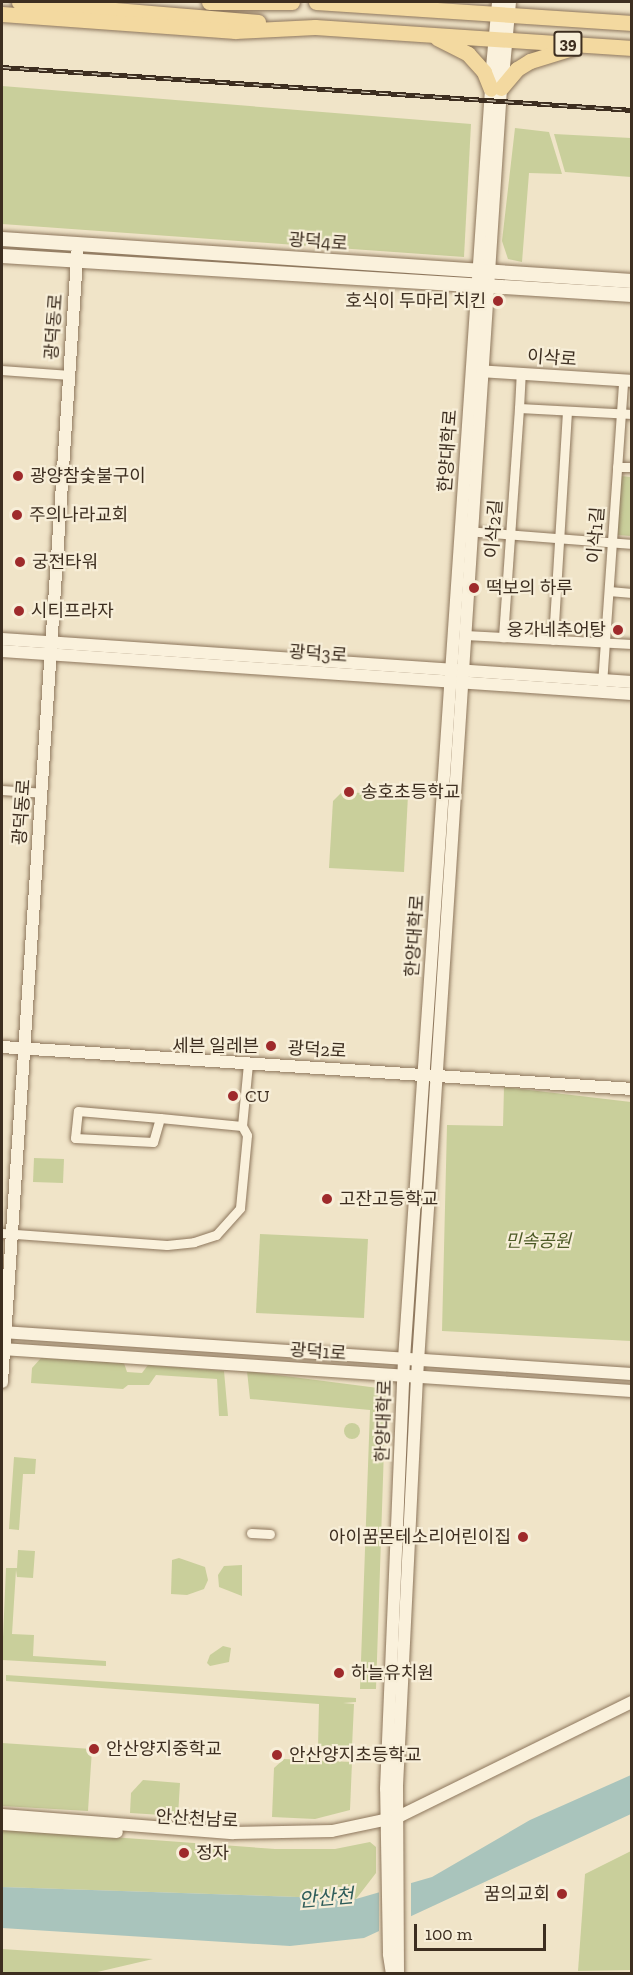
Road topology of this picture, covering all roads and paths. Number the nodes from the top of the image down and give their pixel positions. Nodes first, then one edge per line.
1 (19, 2) edge
2 (209, 2) edge
3 (292, 2) edge
4 (316, 2) edge
5 (470, 2) edge
6 (506, 7) edge
7 (450, 10) junction
8 (2, 14) edge
9 (632, 23) edge
10 (315, 27) junction
11 (432, 35) junction
12 (499, 40) junction
13 (583, 45) junction
14 (632, 48) edge
15 (496, 88) junction
16 (2, 239) edge
17 (78, 245) junction
18 (2, 256) edge
19 (77, 262) junction
20 (484, 271) junction
21 (632, 281) edge
22 (483, 287) junction
23 (632, 296) edge
24 (2, 370) edge
25 (471, 370) junction
26 (484, 371) junction
27 (521, 374) junction
28 (69, 375) junction
29 (627, 381) edge
30 (519, 408) junction
31 (567, 411) junction
32 (621, 414) junction
33 (632, 414) edge
34 (617, 466) junction
35 (632, 468) edge
36 (466, 531) junction
37 (510, 535) junction
38 (560, 539) junction
39 (612, 542) junction
40 (632, 544) edge
41 (609, 591) junction
42 (632, 593) edge
43 (465, 635) junction
44 (503, 637) junction
45 (2, 639) edge
46 (553, 640) junction
47 (605, 643) junction
48 (632, 644) edge
49 (51, 649) junction
50 (2, 651) edge
51 (457, 676) junction
52 (632, 682) edge
53 (603, 686) junction
54 (632, 694) edge
55 (2, 790) edge
56 (41, 793) junction
57 (2, 1047) edge
58 (24, 1048) junction
59 (248, 1064) junction
60 (429, 1073) junction
61 (632, 1089) edge
62 (160, 1118) junction
63 (242, 1126) junction
64 (6, 1233) edge
65 (3, 1332) edge
66 (3, 1349) edge
67 (405, 1359) junction
68 (418, 1359) junction
69 (632, 1374) edge
70 (410, 1377) junction
71 (2, 1382) edge
72 (632, 1391) edge
73 (251, 1533) dead end
74 (270, 1534) dead end
75 (632, 1702) edge
76 (2, 1815) edge
77 (393, 1819) junction
78 (2, 1824) edge
79 (394, 1952) junction
80 (392, 1974) edge
81 (398, 1974) edge

1 - 10 main road, 39
2 - 3 main road
4 - 7 main road
5 - 7 main road
6 - 7 main road
6 - 9 main road, 39
6 - 12 main road, 한양대학로
8 - 10 main road
10 - 11 main road, 39
11 - 12 main road, 39
11 - 15 main road
12 - 13 main road, 39
12 - 15 main road, 한양대학로
13 - 14 main road, 39
13 - 15 main road
15 - 20 street, 한양대학로
16 - 17 main road, 광덕4로
17 - 19 street, 광덕동로
17 - 20 main road, 광덕4로
18 - 19 main road, 광덕4로
19 - 22 main road, 광덕4로
19 - 28 street, 광덕동로
20 - 21 main road, 광덕4로
20 - 22 street, 한양대학로
22 - 23 main road, 광덕4로
22 - 25 street, 한양대학로
22 - 26 street, 한양대학로
24 - 28 street
25 - 26 street, 이삭로
25 - 36 street, 한양대학로
26 - 27 street, 이삭로
26 - 36 street, 한양대학로
27 - 29 street, 이삭로
27 - 30 street, 이삭2길
28 - 49 street, 광덕동로
29 - 32 street, 이삭1길
30 - 31 street
30 - 37 street, 이삭2길
31 - 32 street
31 - 38 street
32 - 33 street
32 - 34 street, 이삭1길
34 - 35 street
34 - 39 street, 이삭1길
36 - 37 street
36 - 43 street, 한양대학로
36 - 51 street, 한양대학로
37 - 38 street
37 - 44 street, 이삭2길
38 - 39 street
38 - 46 street
39 - 40 street
39 - 41 street, 이삭1길
41 - 42 street
41 - 47 street, 이삭1길
43 - 44 street
43 - 51 street, 한양대학로
44 - 46 street
45 - 49 street, 광덕3로
46 - 47 street
47 - 48 street
47 - 53 street, 이삭1길
49 - 50 street, 광덕3로
49 - 51 street, 광덕3로
49 - 56 street, 광덕동로
51 - 53 street, 광덕3로
51 - 60 street, 한양대학로
52 - 53 street, 광덕3로
53 - 54 street, 광덕3로
55 - 56 street
56 - 58 street, 광덕동로
57 - 58 street, 광덕2로
58 - 59 street, 광덕2로
58 - 64 street, 광덕동로
59 - 60 street, 광덕2로
59 - 63 street
60 - 61 street, 광덕2로
60 - 67 street, 한양대학로
60 - 68 street, 한양대학로
62 - 62 street
62 - 63 street
63 - 64 street
64 - 65 street, 광덕동로
65 - 66 street, 광덕동로
65 - 67 street, 광덕1로
66 - 70 street, 광덕1로
66 - 71 street, 광덕동로
67 - 68 street, 광덕1로
67 - 70 street, 한양대학로
68 - 69 street, 광덕1로
68 - 70 street, 한양대학로
70 - 72 street, 광덕1로
70 - 77 street, 한양대학로
73 - 74 street
75 - 77 street, 안산천남로
76 - 77 street, 안산천남로
77 - 78 street, 안산천남로
77 - 79 street, 한양대학로
79 - 80 street
79 - 81 street

